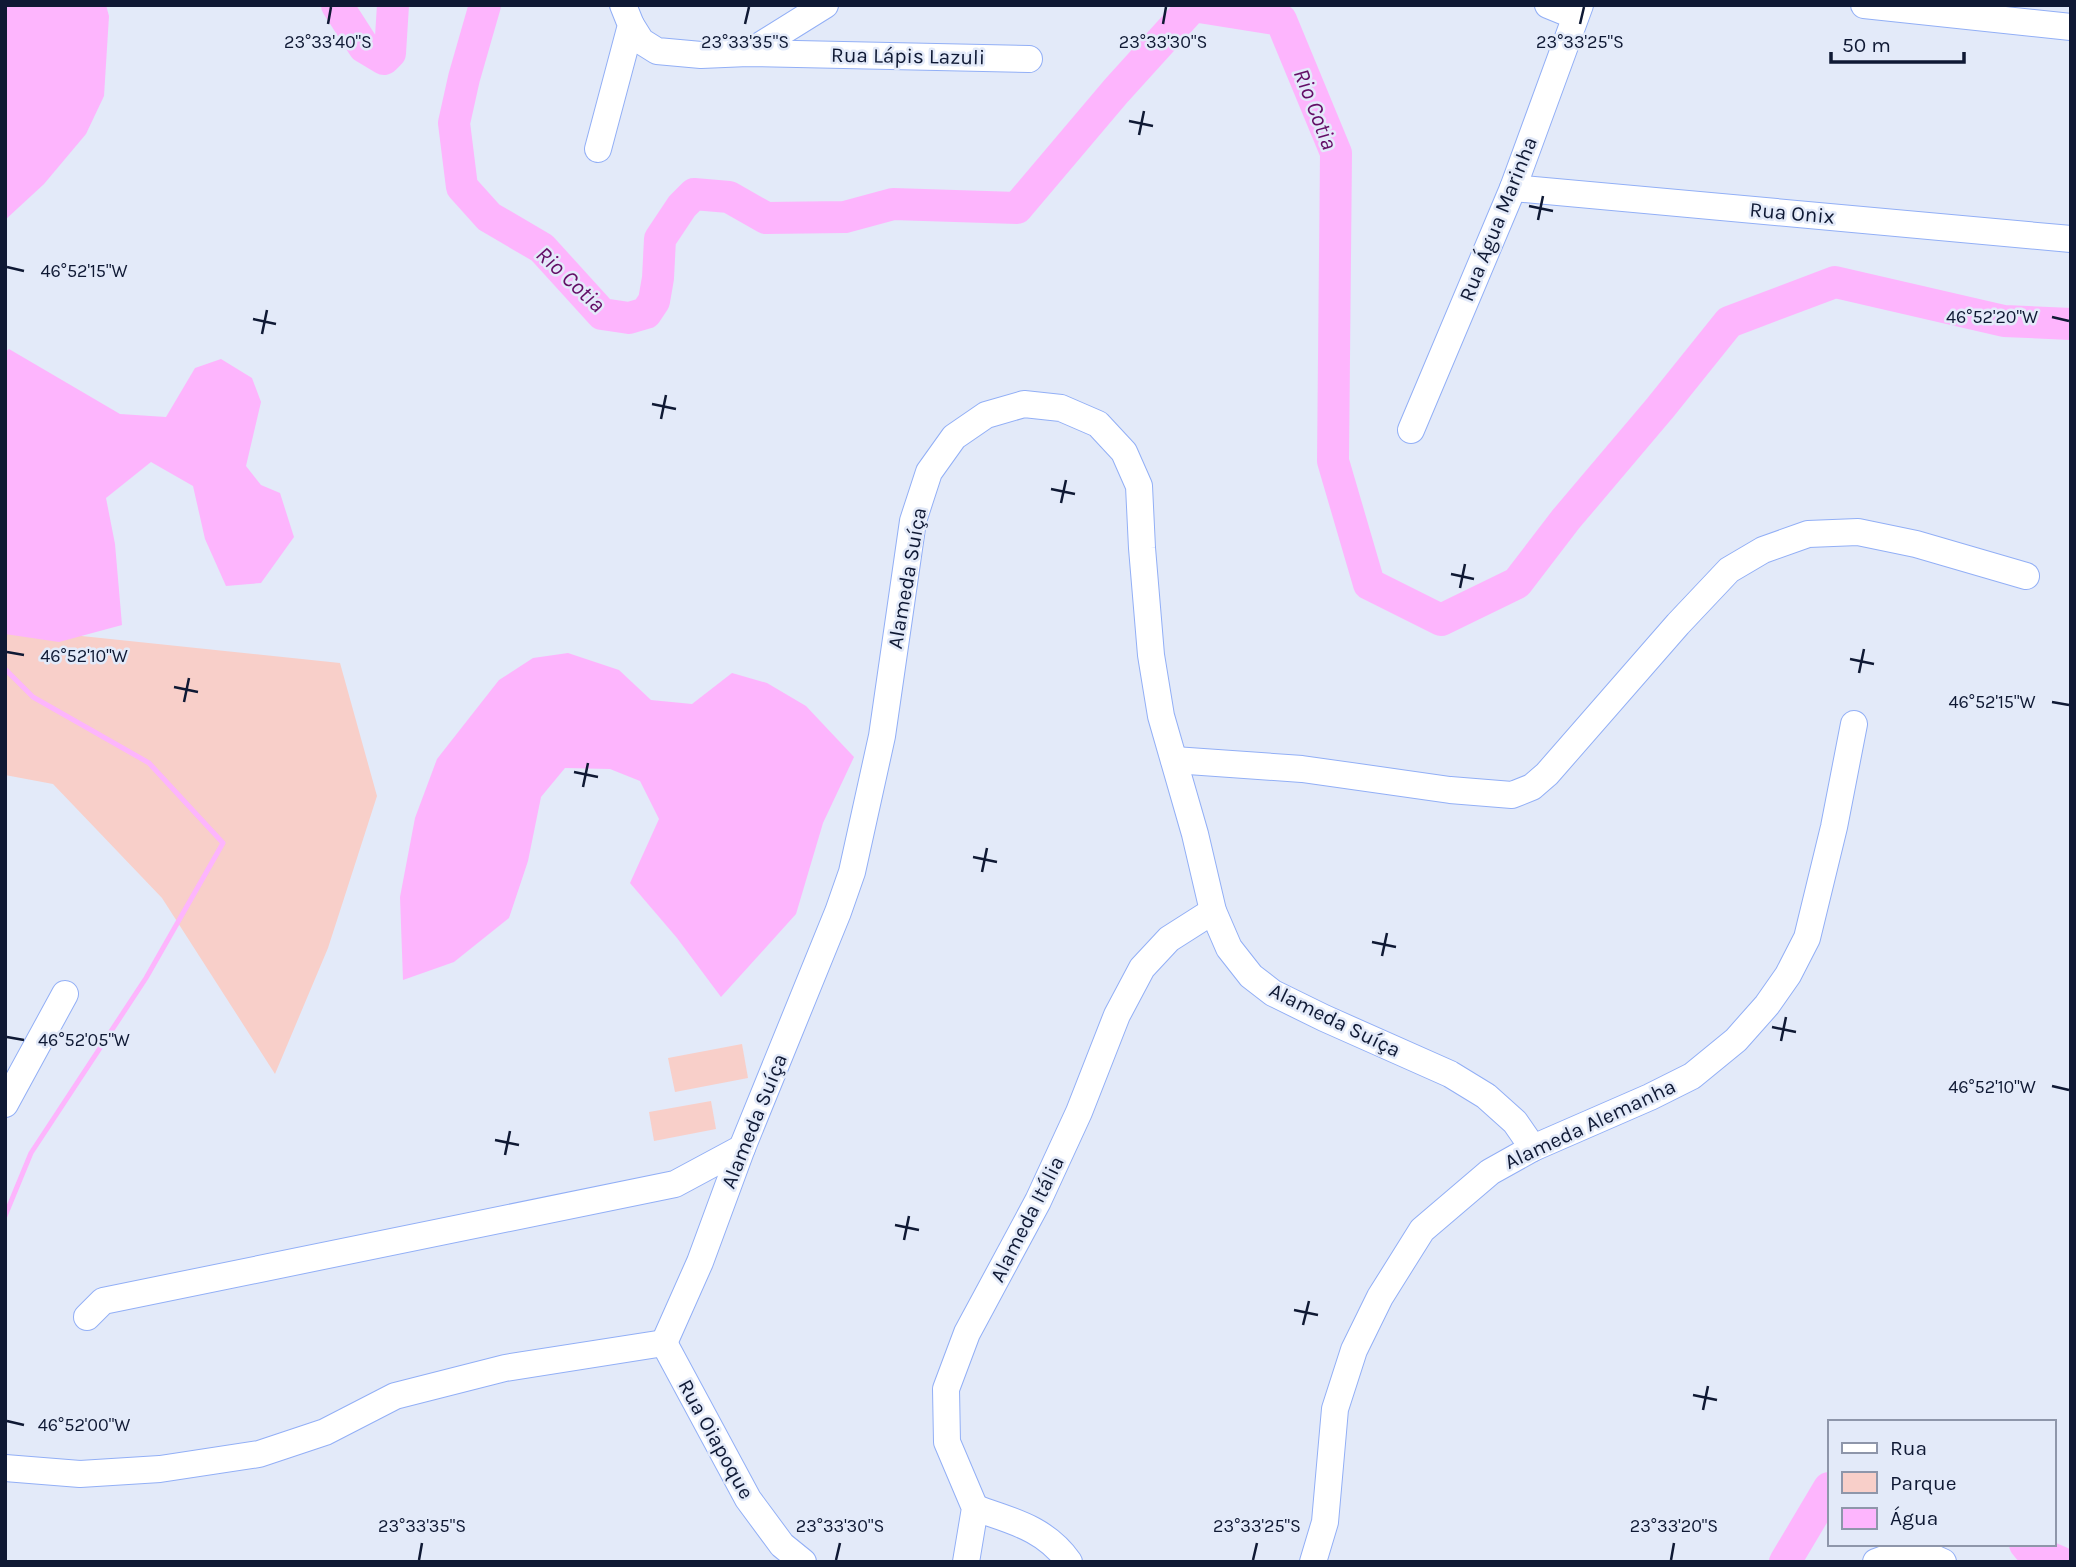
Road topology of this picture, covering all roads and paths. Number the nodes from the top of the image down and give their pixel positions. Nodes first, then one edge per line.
1 (825, 5) edge
2 (1548, 5) edge
3 (1864, 5) edge
4 (1578, 11) edge
5 (2017, 14) edge
6 (627, 15) edge
7 (2071, 27) edge
8 (748, 53) junction
9 (1029, 59) dead end
10 (598, 149) dead end
11 (1513, 188) junction
12 (2071, 239) edge
13 (1411, 429) dead end
14 (2026, 576) dead end
15 (1854, 724) dead end
16 (1174, 760) junction
17 (1213, 911) junction
18 (65, 994) dead end
19 (5, 1104) edge
20 (742, 1148) junction
21 (1534, 1148) junction
22 (87, 1317) dead end
23 (664, 1343) junction
24 (5, 1468) edge
25 (975, 1508) junction
26 (803, 1562) edge
27 (966, 1562) edge
28 (1069, 1562) edge
29 (1313, 1562) edge
30 (1876, 1562) edge
31 (1943, 1562) edge

1 - 8 street
2 - 4 street
3 - 5 street
4 - 11 street, Rua Água Marinha
5 - 7 street
6 - 8 street, Rua Lápis Lazuli
6 - 10 street
8 - 9 street, Rua Lápis Lazuli
11 - 12 street, Rua Onix
11 - 13 street, Rua Água Marinha
14 - 16 street
15 - 21 street, Alameda Alemanha
16 - 17 street, Alameda Suíça
16 - 20 street, Alameda Suíça
17 - 21 street, Alameda Suíça
17 - 25 street, Alameda Itália
18 - 19 street
20 - 22 street
20 - 23 street, Alameda Suíça
21 - 29 street, Alameda Alemanha
23 - 24 street
23 - 26 street, Rua Oiapoque
25 - 27 street
25 - 28 street
30 - 31 street

